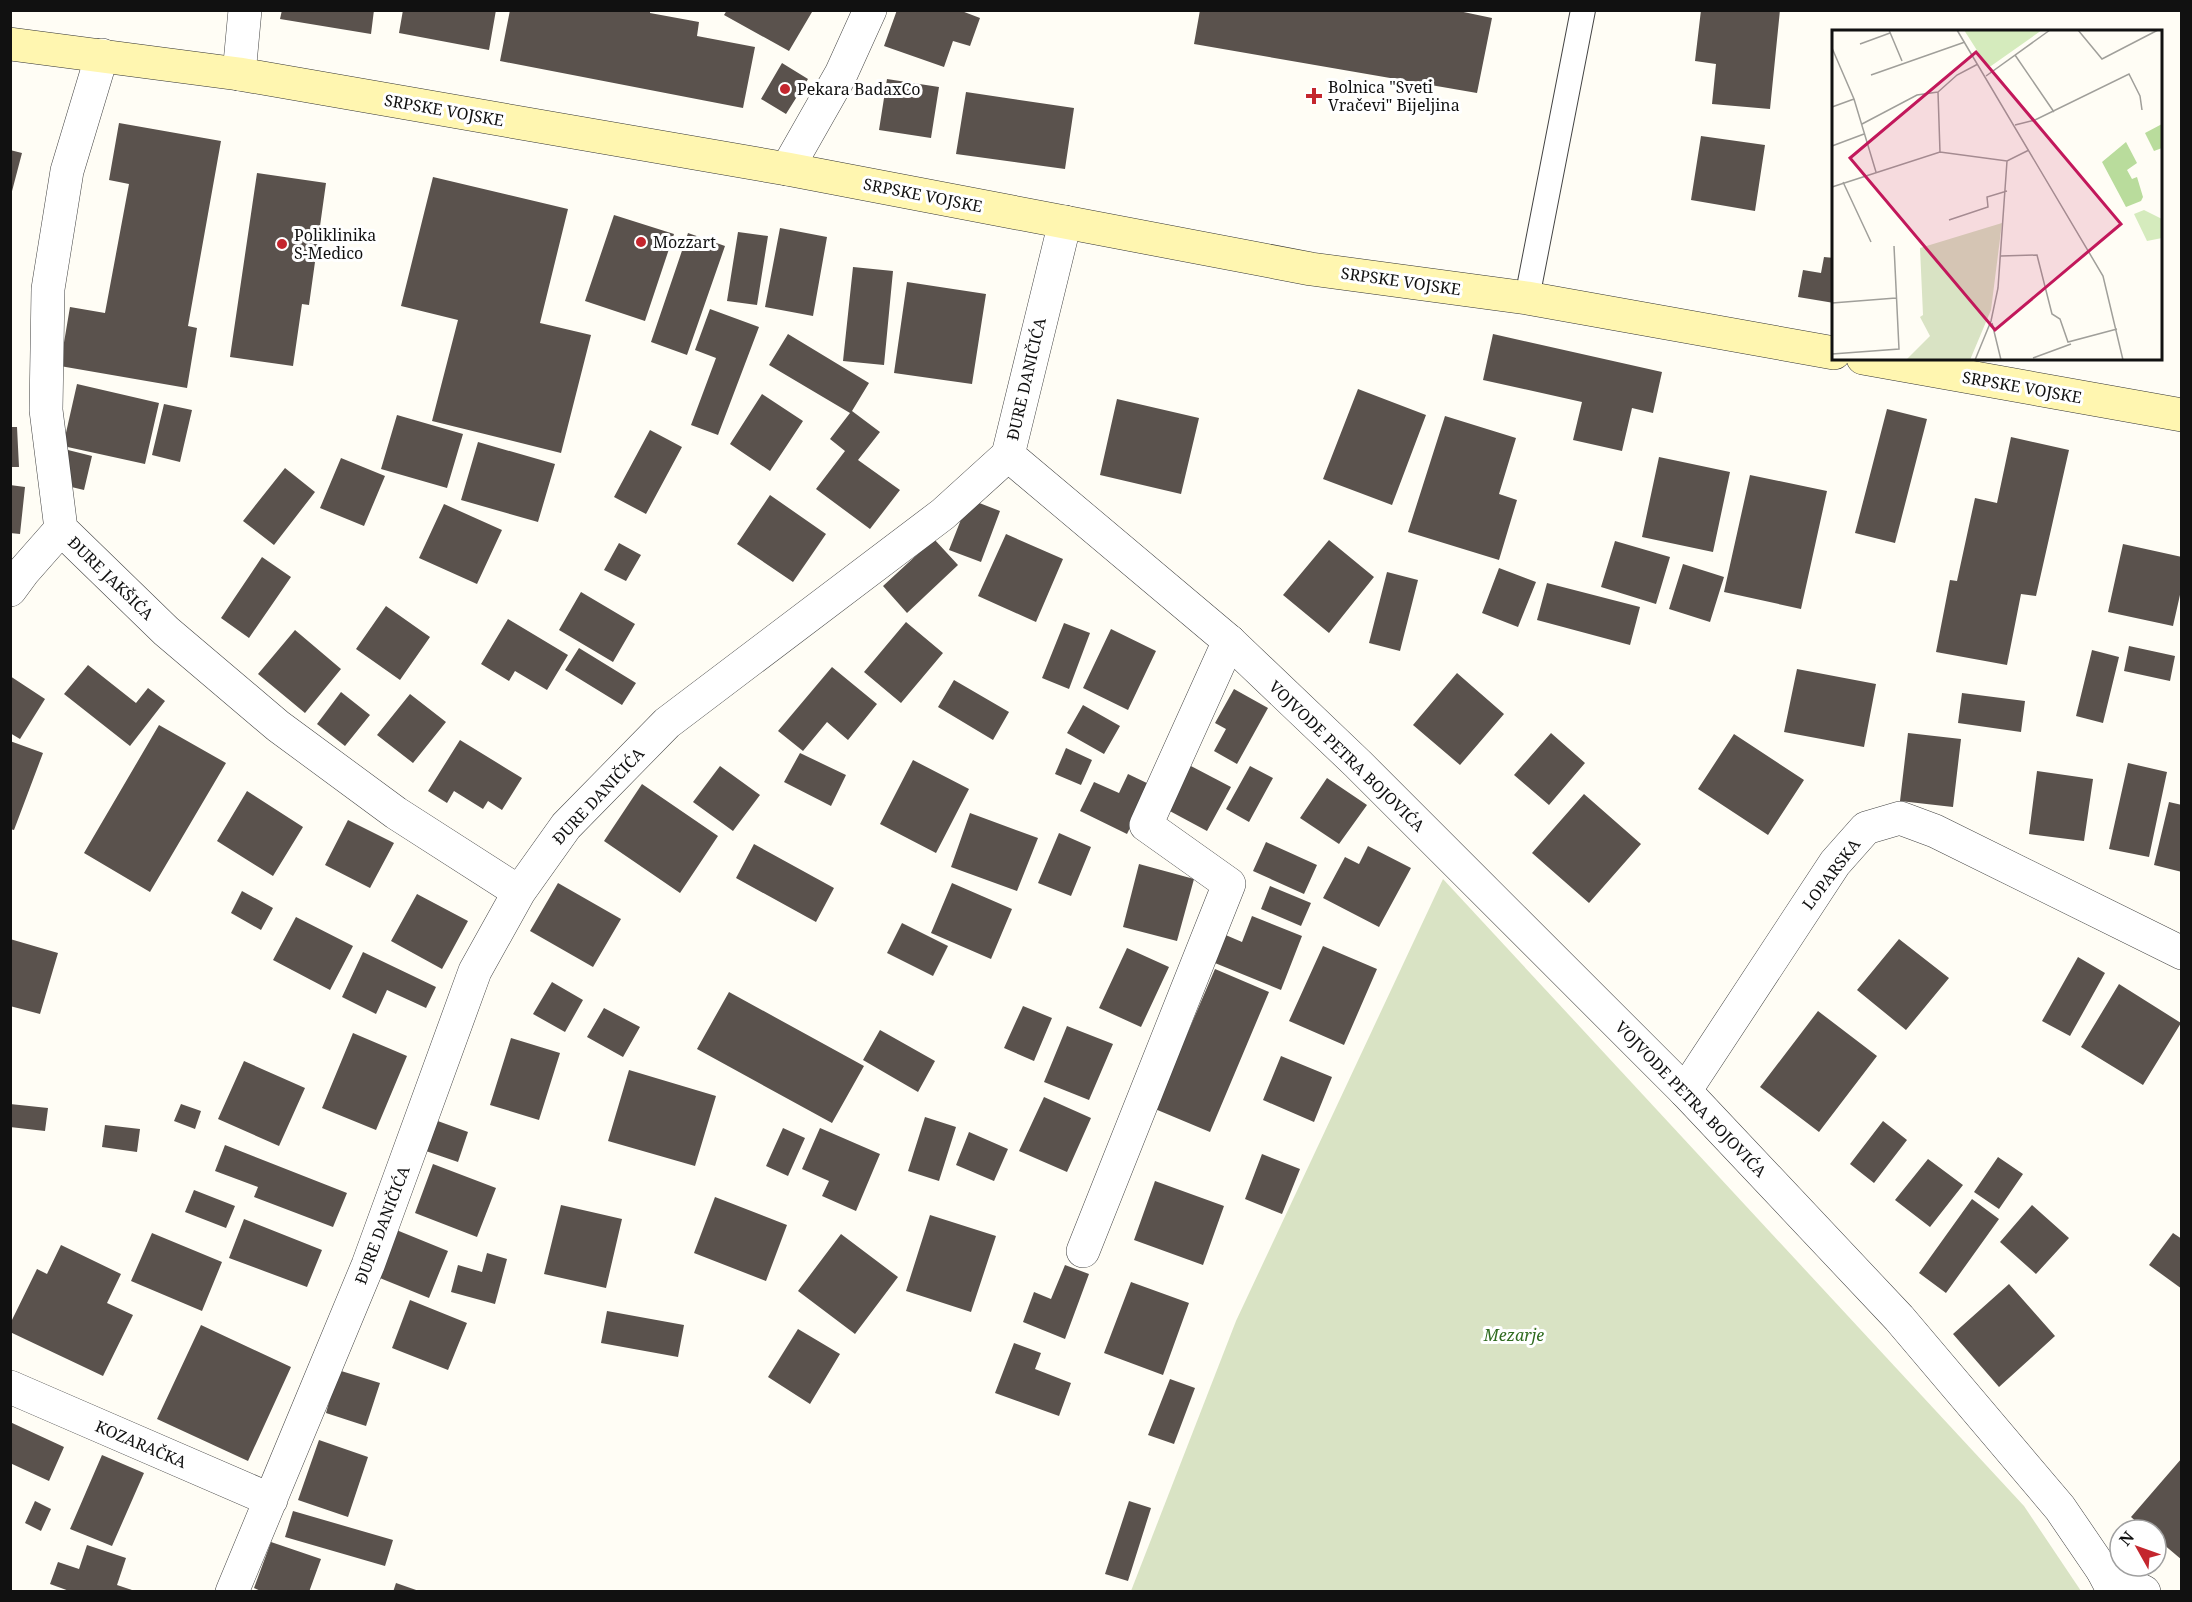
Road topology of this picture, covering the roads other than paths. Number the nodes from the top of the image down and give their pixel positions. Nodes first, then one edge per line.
1 (245, 10) edge
2 (870, 10) edge
3 (1583, 10) edge
4 (10, 44) edge
5 (102, 55) junction
6 (239, 74) junction
7 (788, 169) junction
8 (1065, 222) junction
9 (1527, 298) junction
10 (1832, 353) edge
11 (1874, 360) edge
12 (2181, 415) edge
13 (1008, 455) junction
14 (61, 529) junction
15 (10, 590) edge
16 (1229, 642) junction
17 (519, 892) junction
18 (2181, 953) edge
19 (1685, 1091) junction
20 (1083, 1251) dead end
21 (10, 1387) edge
22 (271, 1500) junction
23 (2109, 1581) edge
24 (232, 1592) edge
25 (2144, 1592) edge

1 - 6 street
2 - 7 street
3 - 9 lane
4 - 5 main road, SRPSKE VOJSKE
5 - 6 main road, SRPSKE VOJSKE
5 - 14 street, ĐURE JAKŠIĆA
6 - 7 main road, SRPSKE VOJSKE
7 - 8 main road, SRPSKE VOJSKE
8 - 9 main road, SRPSKE VOJSKE
8 - 13 street, ĐURE DANIČIĆA
9 - 10 main road, SRPSKE VOJSKE
11 - 12 main road, SRPSKE VOJSKE
13 - 16 street, VOJVODE PETRA BOJOVIĆA
13 - 17 street, ĐURE DANIČIĆA
14 - 15 street
14 - 17 street, ĐURE JAKŠIĆA
16 - 19 street, VOJVODE PETRA BOJOVIĆA
16 - 20 street
17 - 22 street, ĐURE DANIČIĆA
18 - 19 street, LOPARSKA
19 - 23 street, VOJVODE PETRA BOJOVIĆA
21 - 22 street, KOZARAČKA
22 - 24 street, ĐURE DANIČIĆA
23 - 25 street

